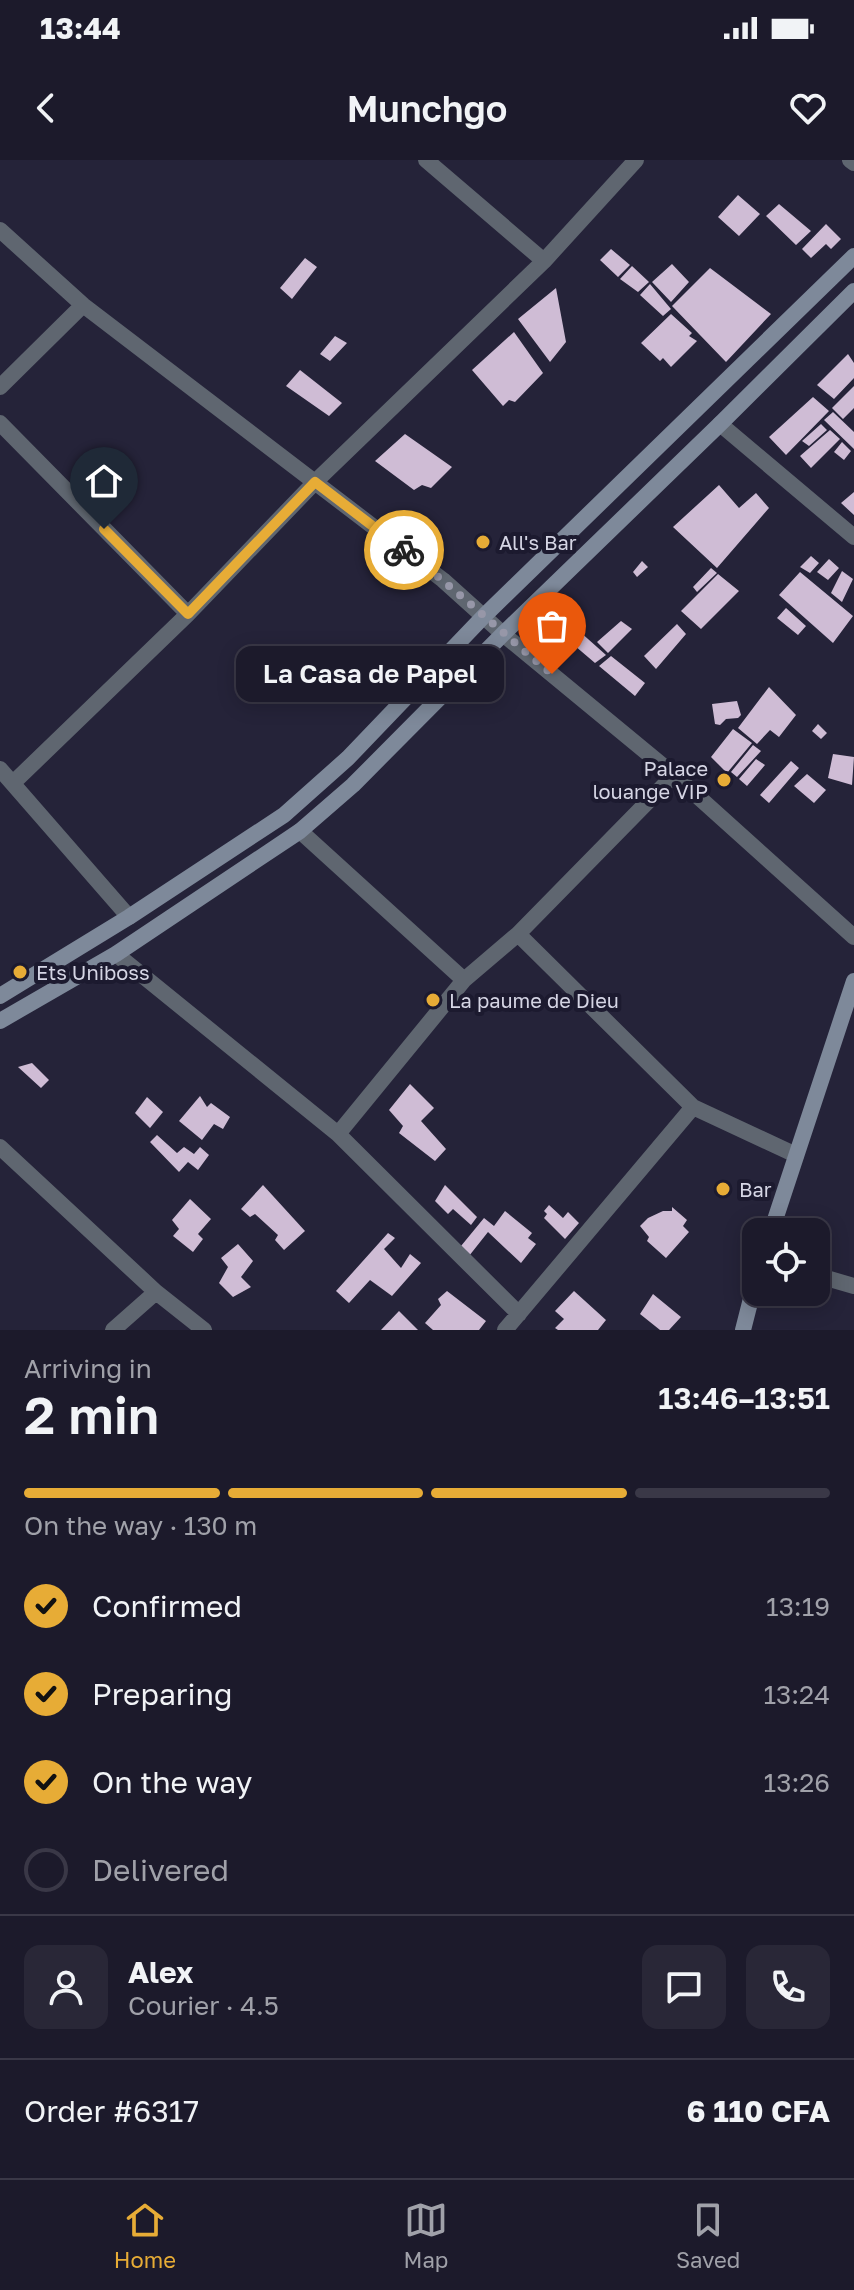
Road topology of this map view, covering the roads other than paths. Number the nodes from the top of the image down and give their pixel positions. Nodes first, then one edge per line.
1 (426, 160) edge
2 (636, 160) edge
3 (0, 230) edge
4 (854, 256) edge
5 (544, 261) junction
6 (854, 291) edge
7 (83, 305) junction
8 (0, 387) edge
9 (0, 423) edge
10 (720, 424) junction
11 (315, 482) junction
12 (854, 537) edge
13 (188, 614) junction
14 (484, 616) junction
15 (503, 634) junction
16 (0, 769) edge
17 (674, 775) junction
18 (13, 783) junction
19 (300, 831) junction
20 (129, 917) junction
21 (518, 934) junction
22 (854, 937) edge
23 (116, 954) junction
24 (464, 980) junction
25 (854, 981) edge
26 (0, 996) edge
27 (0, 1021) edge
28 (693, 1107) junction
29 (338, 1134) junction
30 (0, 1147) edge
31 (796, 1155) junction
32 (776, 1218) edge
33 (830, 1279) edge
34 (854, 1286) edge
35 (156, 1292) junction
36 (749, 1306) edge
37 (519, 1314) junction
38 (113, 1330) edge
39 (204, 1330) edge
40 (505, 1330) edge
41 (743, 1330) edge

1 - 5 street
2 - 5 street
3 - 7 street
4 - 14 main road
5 - 11 street
6 - 10 main road
7 - 8 street
7 - 11 street
9 - 13 street
10 - 12 street
10 - 15 main road
11 - 13 street
11 - 14 street
13 - 18 street
14 - 15 street
14 - 20 main road
15 - 17 street
15 - 19 main road
16 - 18 street
17 - 21 street
17 - 22 street
18 - 20 street
19 - 23 main road
19 - 24 street
20 - 26 main road
21 - 24 street
21 - 28 street
23 - 27 main road
23 - 29 street
24 - 29 street
25 - 31 main road
28 - 31 street
28 - 37 street
29 - 37 street
30 - 35 street
31 - 32 main road
33 - 34 street
35 - 38 street
35 - 39 street
36 - 41 main road
37 - 40 street

